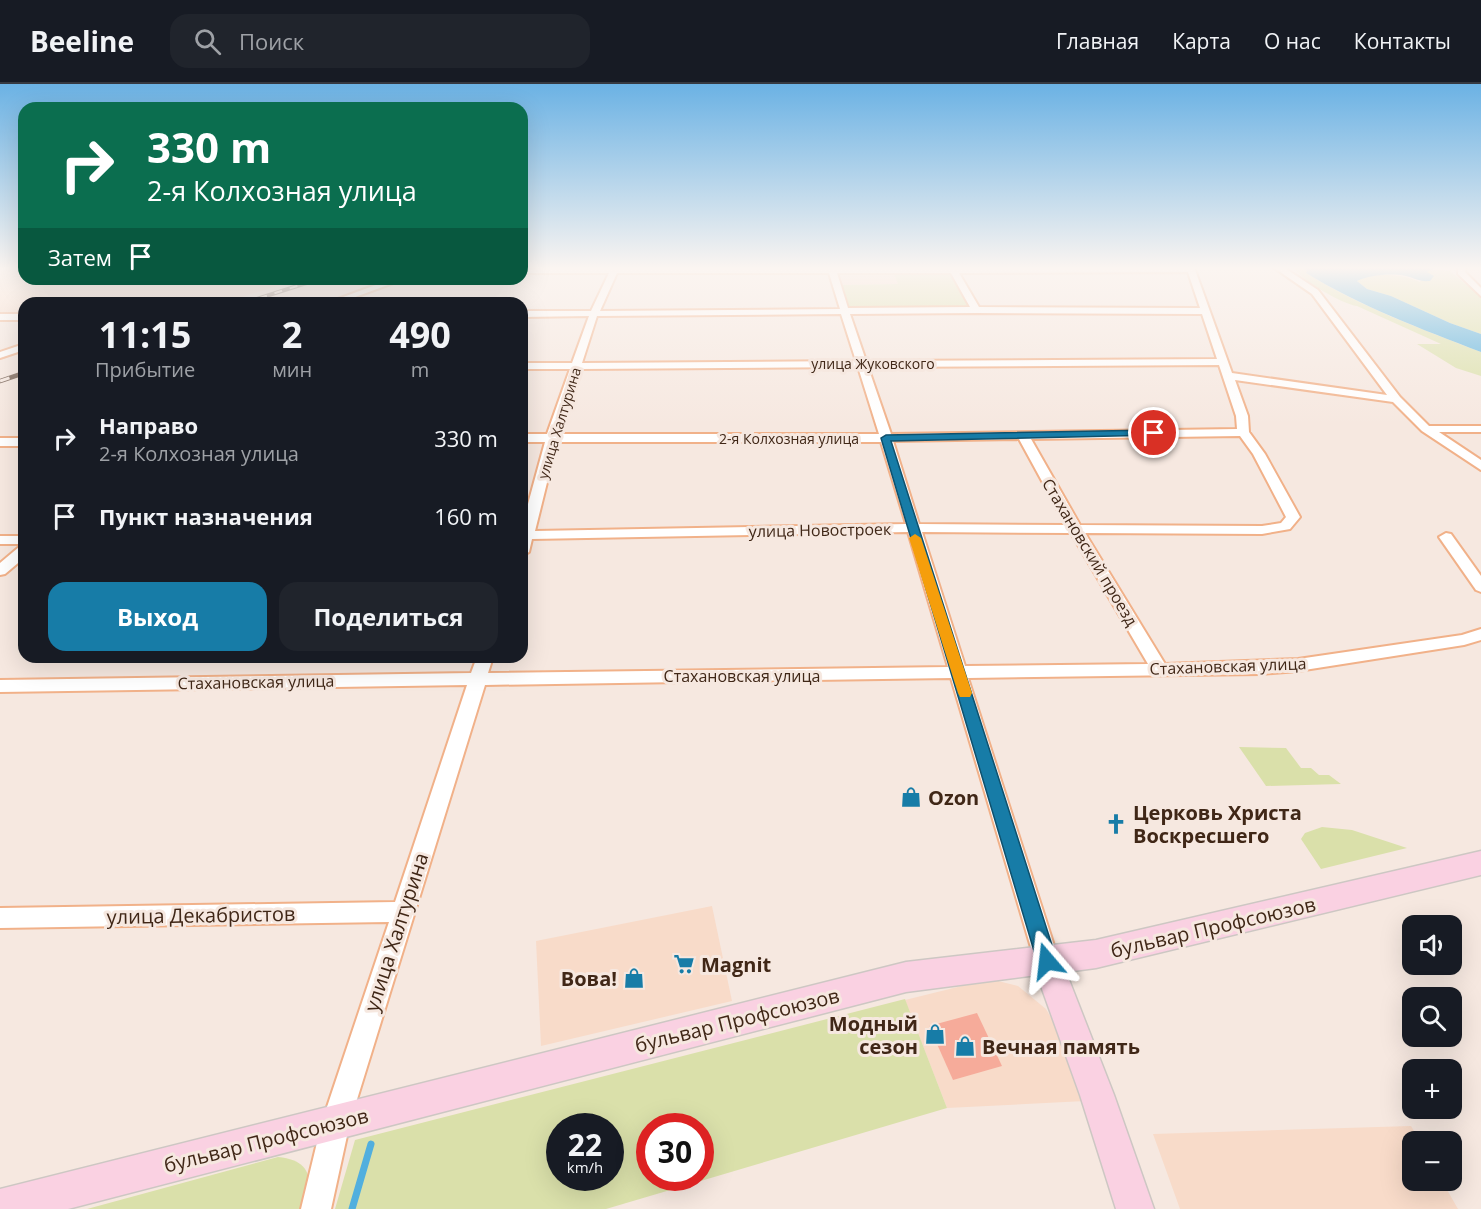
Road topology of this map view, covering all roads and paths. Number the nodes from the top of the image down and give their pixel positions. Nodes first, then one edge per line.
1 (592, 320) edge
2 (847, 320) edge
3 (1209, 320) edge
4 (1336, 320) edge
5 (18, 349) edge
6 (0, 355) edge
7 (1224, 362) junction
8 (862, 363) junction
9 (576, 365) junction
10 (528, 366) edge
11 (1228, 376) junction
12 (1396, 399) junction
13 (1426, 429) junction
14 (1481, 429) edge
15 (1243, 432) junction
16 (1022, 434) junction
17 (528, 438) edge
18 (552, 438) junction
19 (886, 438) junction
20 (0, 442) edge
21 (18, 442) edge
22 (1481, 466) edge
23 (528, 524) edge
24 (912, 528) junction
25 (1076, 530) junction
26 (528, 535) edge
27 (1446, 537) dead end
28 (0, 540) edge
29 (18, 540) edge
30 (18, 555) edge
31 (0, 571) edge
32 (1481, 587) edge
33 (1481, 634) edge
34 (482, 668) edge
35 (1160, 669) junction
36 (959, 674) junction
37 (0, 686) edge
38 (1481, 863) edge
39 (402, 912) junction
40 (0, 918) edge
41 (1047, 961) junction
42 (336, 1122) junction
43 (0, 1208) edge
44 (316, 1209) edge
45 (1135, 1209) edge

1 - 9 street, улица Халтурина
2 - 8 street
3 - 7 street
4 - 12 street
5 - 6 street
7 - 8 street, улица Жуковского
7 - 11 street
8 - 9 street, улица Жуковского
8 - 19 street
9 - 10 street, улица Жуковского
9 - 18 street, улица Халтурина
11 - 12 street
11 - 15 street
12 - 13 street
13 - 14 street
13 - 22 street
15 - 16 street, 2-я Колхозная улица
15 - 25 street, улица Новостроек
16 - 19 street, 2-я Колхозная улица
16 - 25 street, Стахановский проезд
17 - 18 street, 2-я Колхозная улица
18 - 19 street, 2-я Колхозная улица
18 - 23 street, улица Халтурина
19 - 24 street
20 - 21 street
24 - 25 street, улица Новостроек
24 - 26 street, улица Новостроек
24 - 36 street
25 - 35 street, Стахановский проезд
27 - 32 street
28 - 29 street
30 - 31 street
33 - 35 street, Стахановская улица
34 - 36 street, Стахановская улица
34 - 37 street, Стахановская улица
34 - 39 street, улица Халтурина
35 - 36 street, Стахановская улица
36 - 41 street
38 - 41 main road, бульвар Профсоюзов
39 - 40 street, улица Декабристов
39 - 42 street, улица Халтурина
41 - 42 main road, бульвар Профсоюзов
41 - 45 main road
42 - 43 main road, бульвар Профсоюзов
42 - 44 street, улица Халтурина

